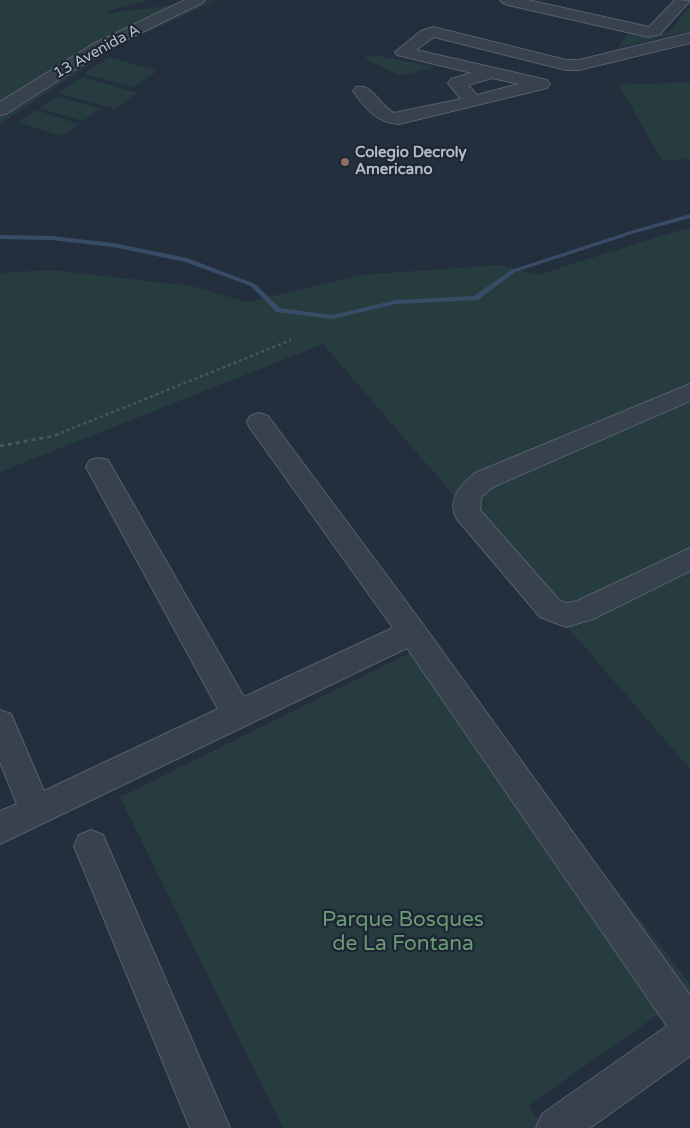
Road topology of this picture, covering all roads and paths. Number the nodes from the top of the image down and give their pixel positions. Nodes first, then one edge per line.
1 (197, 0) edge
2 (508, 0) edge
3 (683, 0) edge
4 (690, 38) edge
5 (690, 49) edge
6 (492, 72) junction
7 (541, 84) junction
8 (362, 91) dead end
9 (473, 101) junction
10 (0, 110) edge
11 (291, 340) dead end
12 (690, 392) edge
13 (259, 422) dead end
14 (0, 446) edge
15 (99, 467) dead end
16 (690, 559) edge
17 (412, 632) junction
18 (237, 714) junction
19 (0, 724) edge
20 (36, 811) junction
21 (0, 828) edge
22 (91, 846) dead end
23 (690, 1027) edge
24 (690, 1033) edge
25 (210, 1128) edge
26 (556, 1128) edge

1 - 10 street, 13 Avenida A
2 - 3 street
4 - 6 street
5 - 7 street
6 - 7 street
6 - 9 street
7 - 9 street
8 - 9 street
11 - 14 path
12 - 16 street
13 - 17 street
15 - 18 street
17 - 18 street
17 - 23 street
18 - 20 street
19 - 20 street
20 - 21 street
22 - 25 street
24 - 26 street

